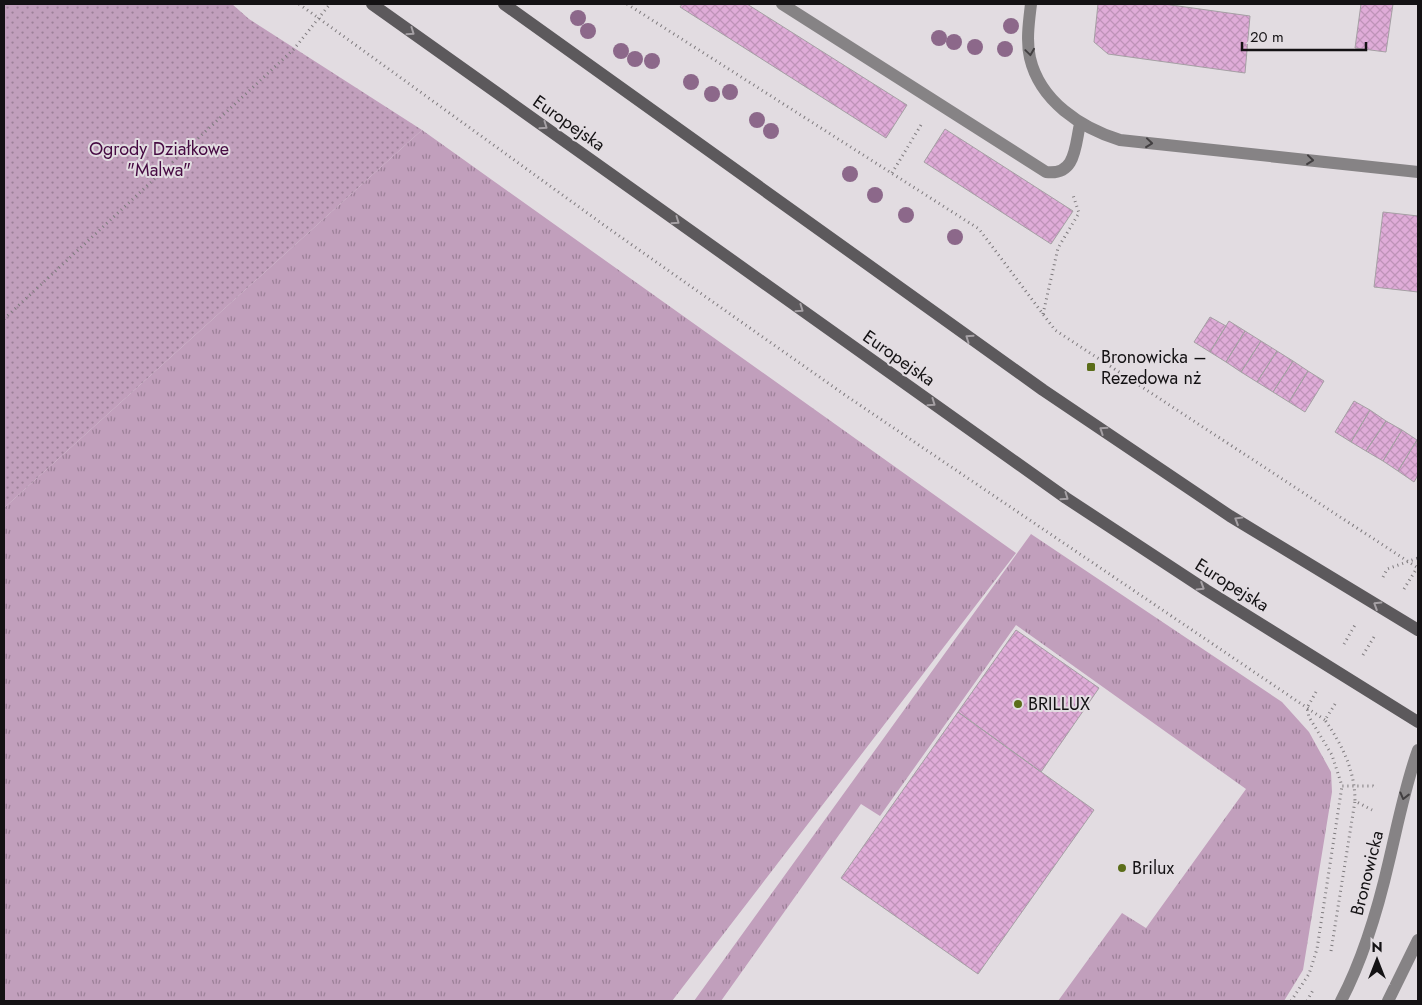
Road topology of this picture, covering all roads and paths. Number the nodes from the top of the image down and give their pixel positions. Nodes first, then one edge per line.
1 (299, 4) edge
2 (330, 4) edge
3 (372, 4) edge
4 (504, 4) edge
5 (627, 4) edge
6 (1030, 4) edge
7 (787, 5) edge
8 (319, 19) junction
9 (935, 101) junction
10 (1080, 124) junction
11 (1064, 170) junction
12 (1418, 172) edge
13 (892, 173) junction
14 (1043, 314) junction
15 (4, 319) edge
16 (1418, 568) edge
17 (1418, 630) edge
18 (1307, 708) junction
19 (1325, 720) dead end
20 (1418, 722) edge
21 (1418, 750) edge
22 (1342, 786) junction
23 (1355, 801) dead end
24 (1403, 802) junction
25 (1418, 940) edge
26 (1330, 953) dead end
27 (1316, 986) dead end
28 (1291, 1001) edge
29 (1307, 1001) edge
30 (1341, 1001) edge
31 (1388, 1001) edge

1 - 8 path
2 - 8 path
3 -> 20 main road, Europejska
17 -> 4 main road
5 - 13 path
6 -> 10 street
7 - 9 street
8 - 15 path
8 - 18 path
9 - 11 street
9 - 13 path
10 - 11 street
10 -> 12 street
11 - 14 path
13 - 14 path
14 - 16 path
18 - 19 path
18 - 22 path
21 -> 24 street, Bronowicka
22 - 24 path
22 - 28 path
23 - 26 path
24 - 30 street, Bronowicka
25 - 31 street
27 - 29 path

